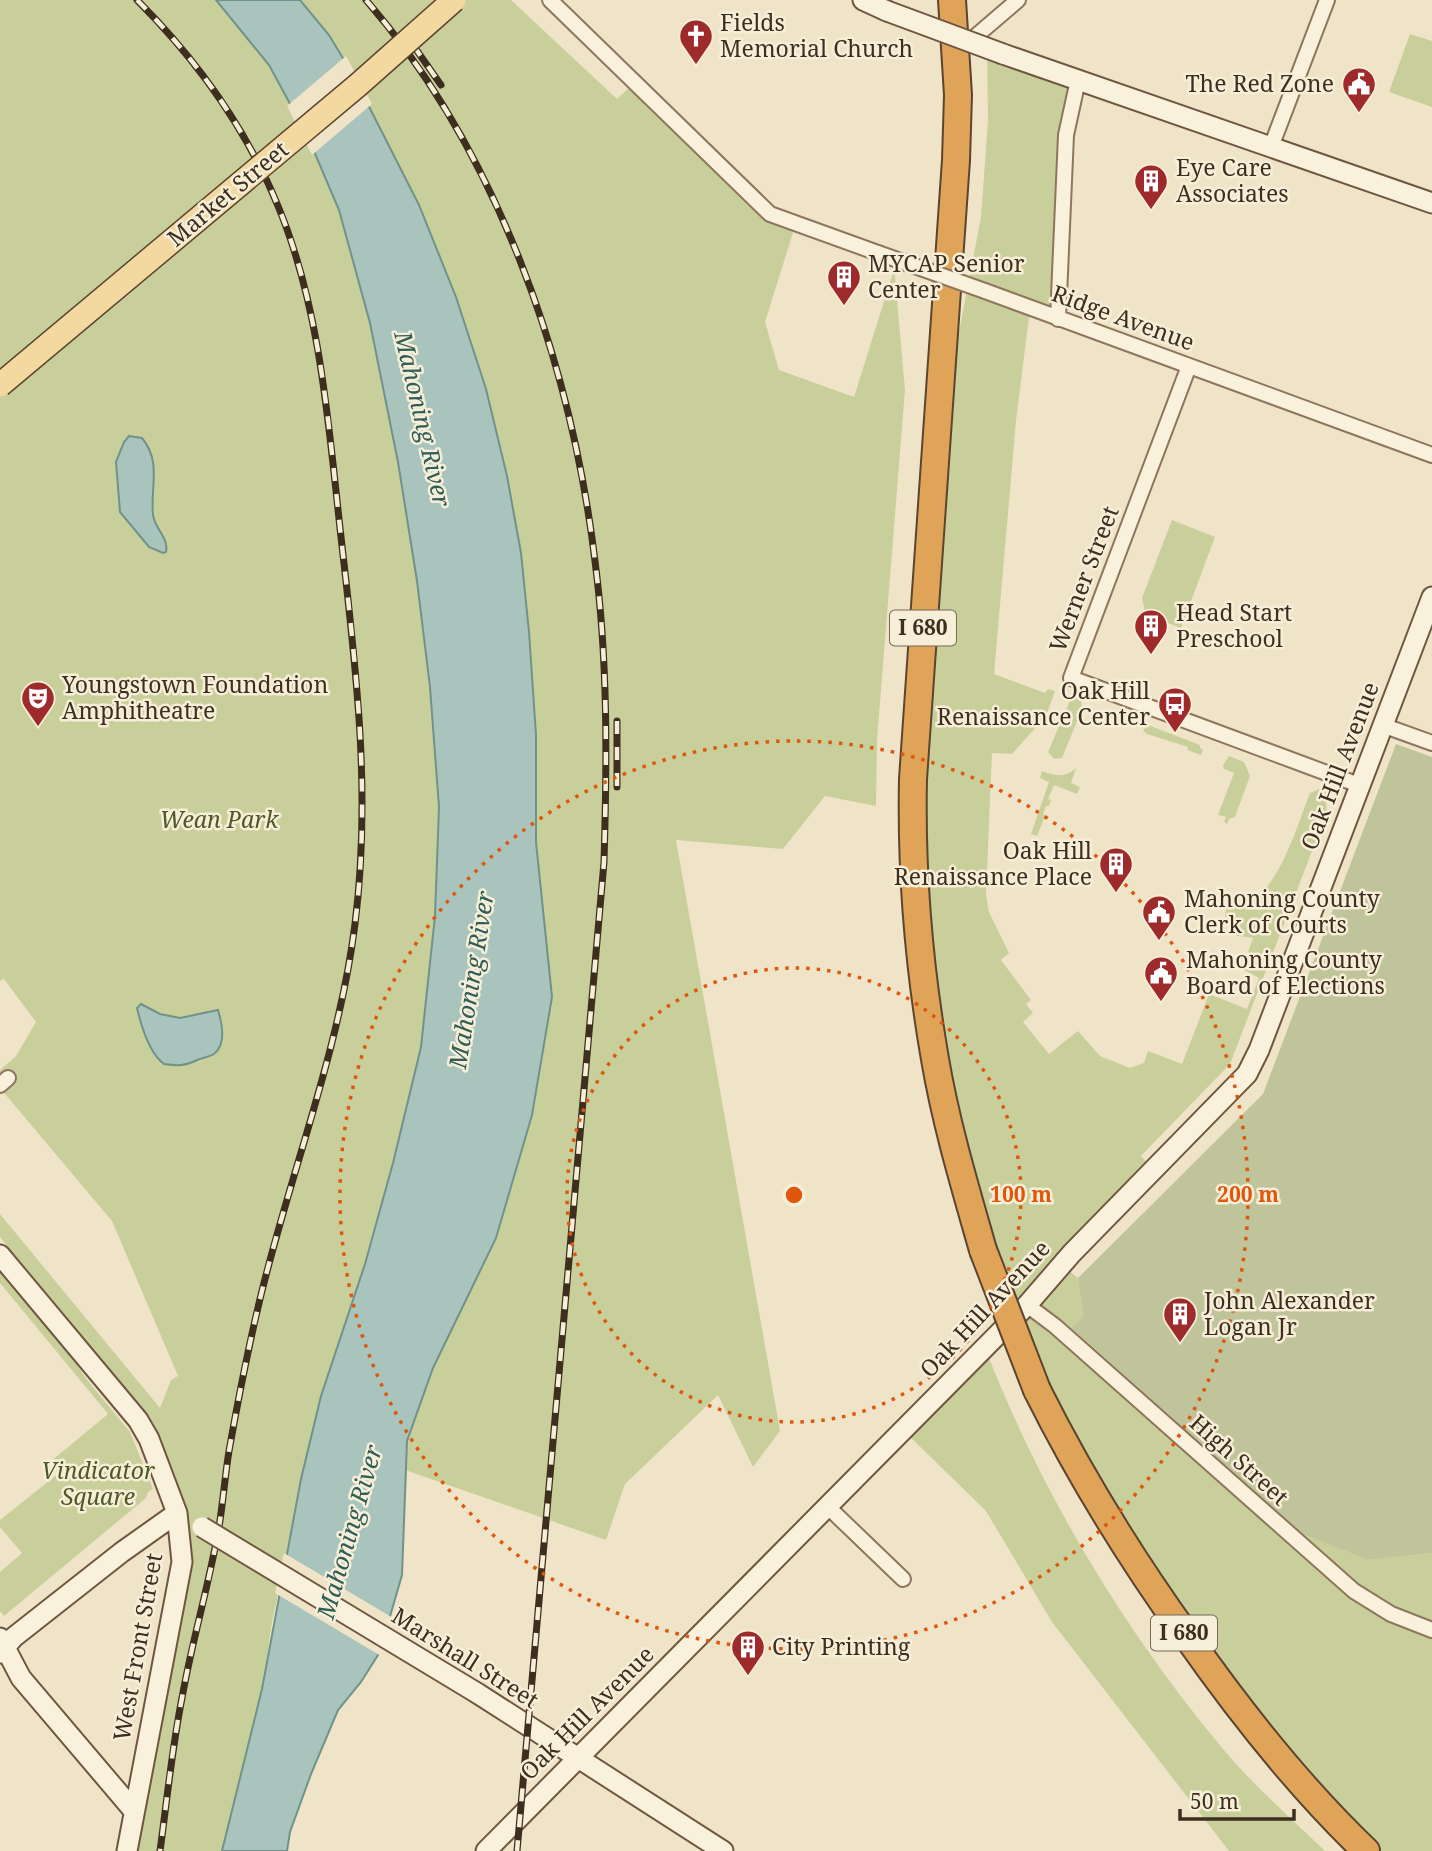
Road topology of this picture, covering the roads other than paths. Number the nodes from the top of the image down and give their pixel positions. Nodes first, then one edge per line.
1 (454, 0) edge
2 (550, 0) edge
3 (863, 0) edge
4 (952, 0) edge
5 (1018, 0) edge
6 (1327, 0) edge
7 (969, 42) junction
8 (1077, 80) junction
9 (1271, 147) junction
10 (1432, 203) edge
11 (1058, 319) junction
12 (1189, 366) junction
13 (0, 385) edge
14 (1432, 455) edge
15 (1432, 597) edge
16 (1382, 725) junction
17 (1432, 743) edge
18 (1359, 785) junction
19 (0, 1255) edge
20 (1027, 1305) junction
21 (827, 1506) junction
22 (177, 1513) junction
23 (903, 1579) dead end
24 (1432, 1630) edge
25 (2, 1646) edge
26 (577, 1757) junction
27 (134, 1811) junction
28 (127, 1851) edge
29 (486, 1851) edge
30 (723, 1851) edge
31 (1366, 1851) edge

1 - 13 main road, Market Street, bridge
2 - 11 street, Ridge Avenue, bridge
3 - 7 street, bridge
4 - 31 highway, I 680, bridge
5 - 7 street
6 - 9 street
7 - 8 street, bridge
8 - 9 street
8 - 11 street
9 - 10 street
11 - 12 street, Ridge Avenue
12 - 14 street, Ridge Avenue
12 - 18 street, Werner Street
15 - 16 street, Oak Hill Avenue
16 - 17 street
16 - 18 street, Oak Hill Avenue
18 - 20 street, Oak Hill Avenue
19 - 22 street, West Front Street
20 - 21 street, Oak Hill Avenue
20 - 24 street, High Street
21 - 23 street
21 - 26 street, Oak Hill Avenue
22 - 25 street
22 - 26 street, Marshall Street, bridge
22 - 27 street, West Front Street
25 - 27 street
26 - 29 street, Oak Hill Avenue
26 - 30 street, Marshall Street
27 - 28 street, West Front Street

